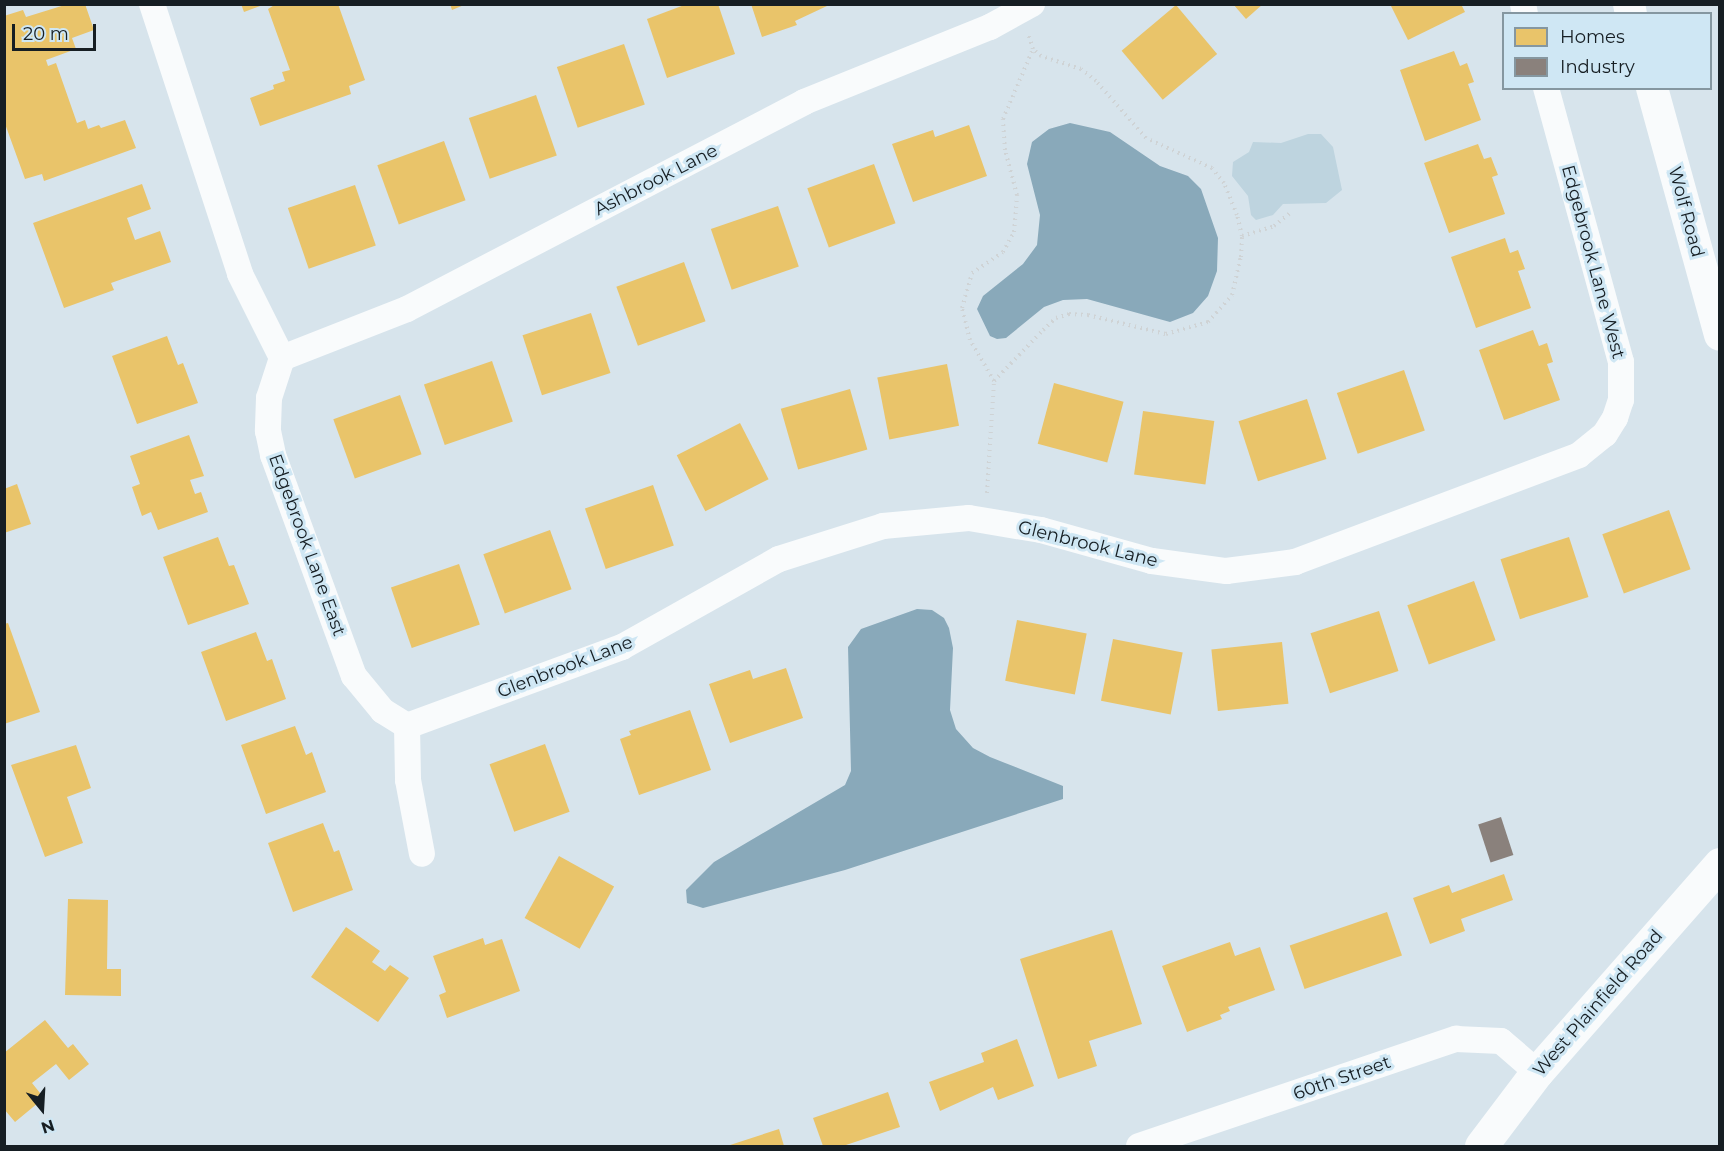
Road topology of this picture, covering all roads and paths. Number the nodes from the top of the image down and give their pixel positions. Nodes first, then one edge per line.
1 (152, 4) edge
2 (1026, 8) edge
3 (1033, 49) junction
4 (1547, 90) edge
5 (1653, 90) edge
6 (1291, 212) dead end
7 (1242, 236) junction
8 (1719, 335) edge
9 (282, 358) junction
10 (994, 381) junction
11 (1605, 434) joint
12 (985, 521) junction
13 (406, 726) junction
14 (422, 854) dead end
15 (1719, 864) edge
16 (1537, 1072) junction
17 (1139, 1146) edge
18 (1481, 1146) edge

1 - 9 street
2 - 3 path
2 - 9 street, Ashbrook Lane
3 - 7 path
3 - 10 path
4 - 11 street, Edgebrook Lane West
5 - 8 street, Wolf Road
6 - 7 path
7 - 10 path
9 - 13 street, Edgebrook Lane East
10 - 12 path
11 - 12 street, Glenbrook Lane
12 - 13 street, Glenbrook Lane
13 - 14 street
15 - 16 main road, West Plainfield Road
16 - 17 street, 60th Street
16 - 18 main road, West Plainfield Road

